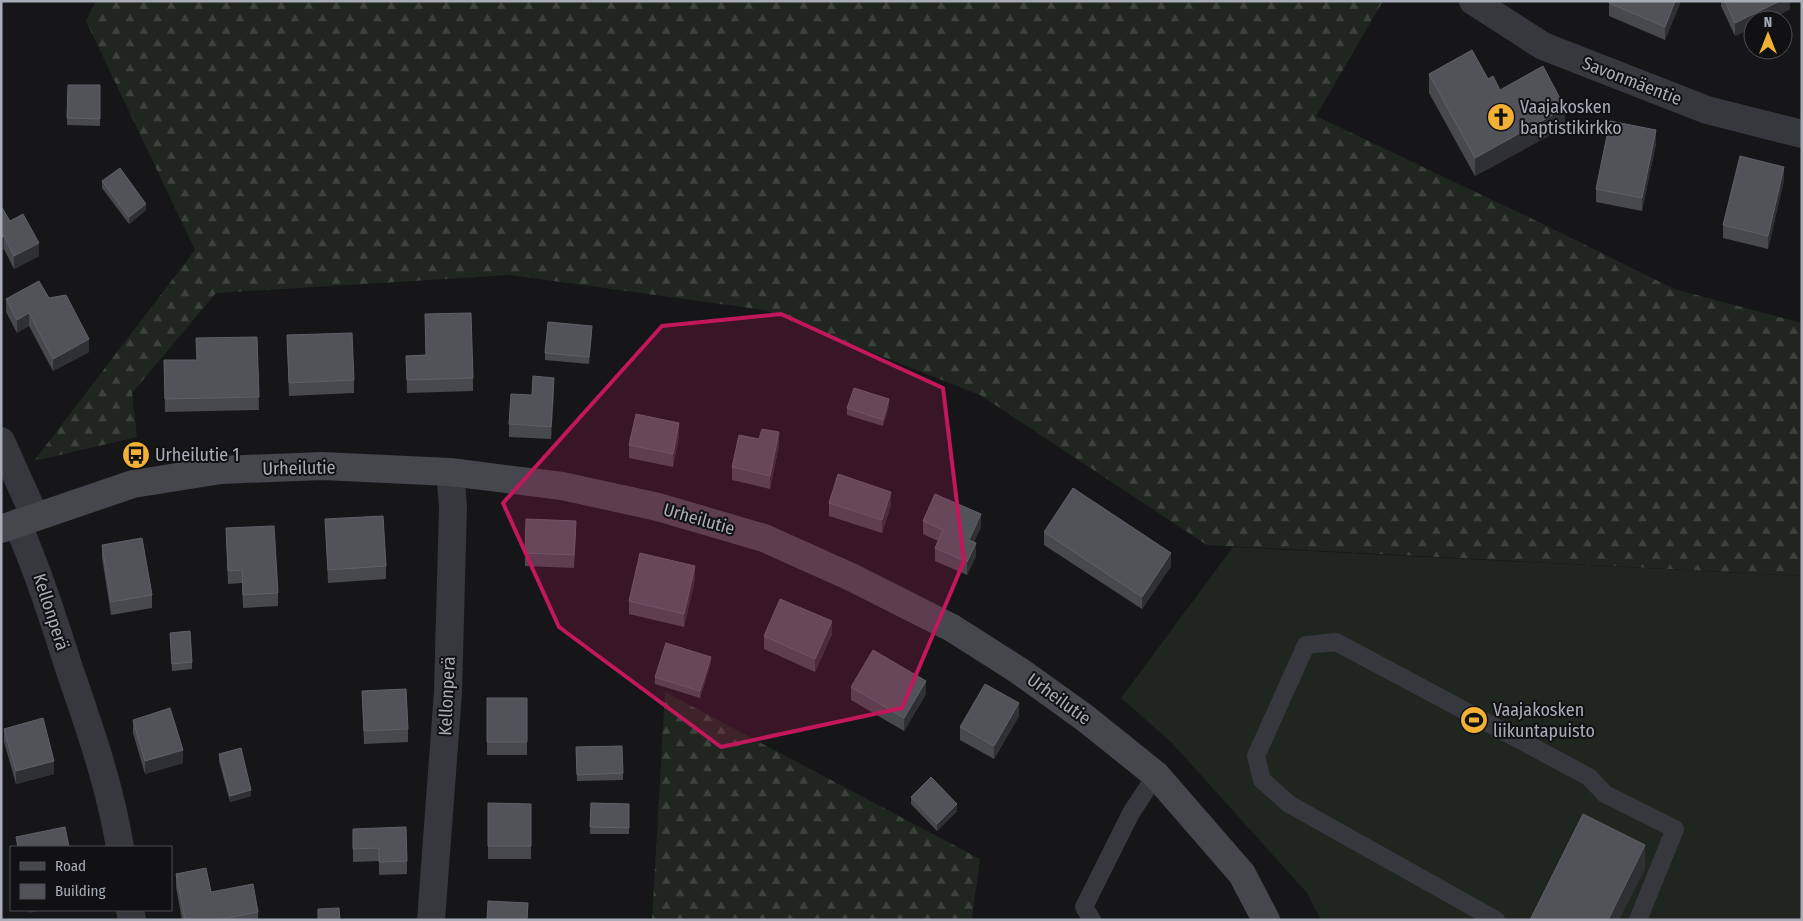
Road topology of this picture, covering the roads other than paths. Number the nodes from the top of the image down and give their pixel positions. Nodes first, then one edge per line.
1 (1473, 1) edge
2 (1802, 134) edge
3 (1, 441) edge
4 (450, 472) junction
5 (18, 523) edge
6 (1156, 774) junction
7 (120, 846) edge
8 (431, 920) edge
9 (1092, 920) edge
10 (1266, 920) edge
11 (1496, 920) edge
12 (1638, 920) edge

1 - 2 street, Savonmäentie
3 - 5 street, Kellonperä
4 - 5 street, Urheilutie
4 - 6 street, Urheilutie
4 - 8 street, Kellonperä
5 - 7 street, Kellonperä
6 - 9 lane
6 - 10 street, Urheilutie
11 - 12 lane

